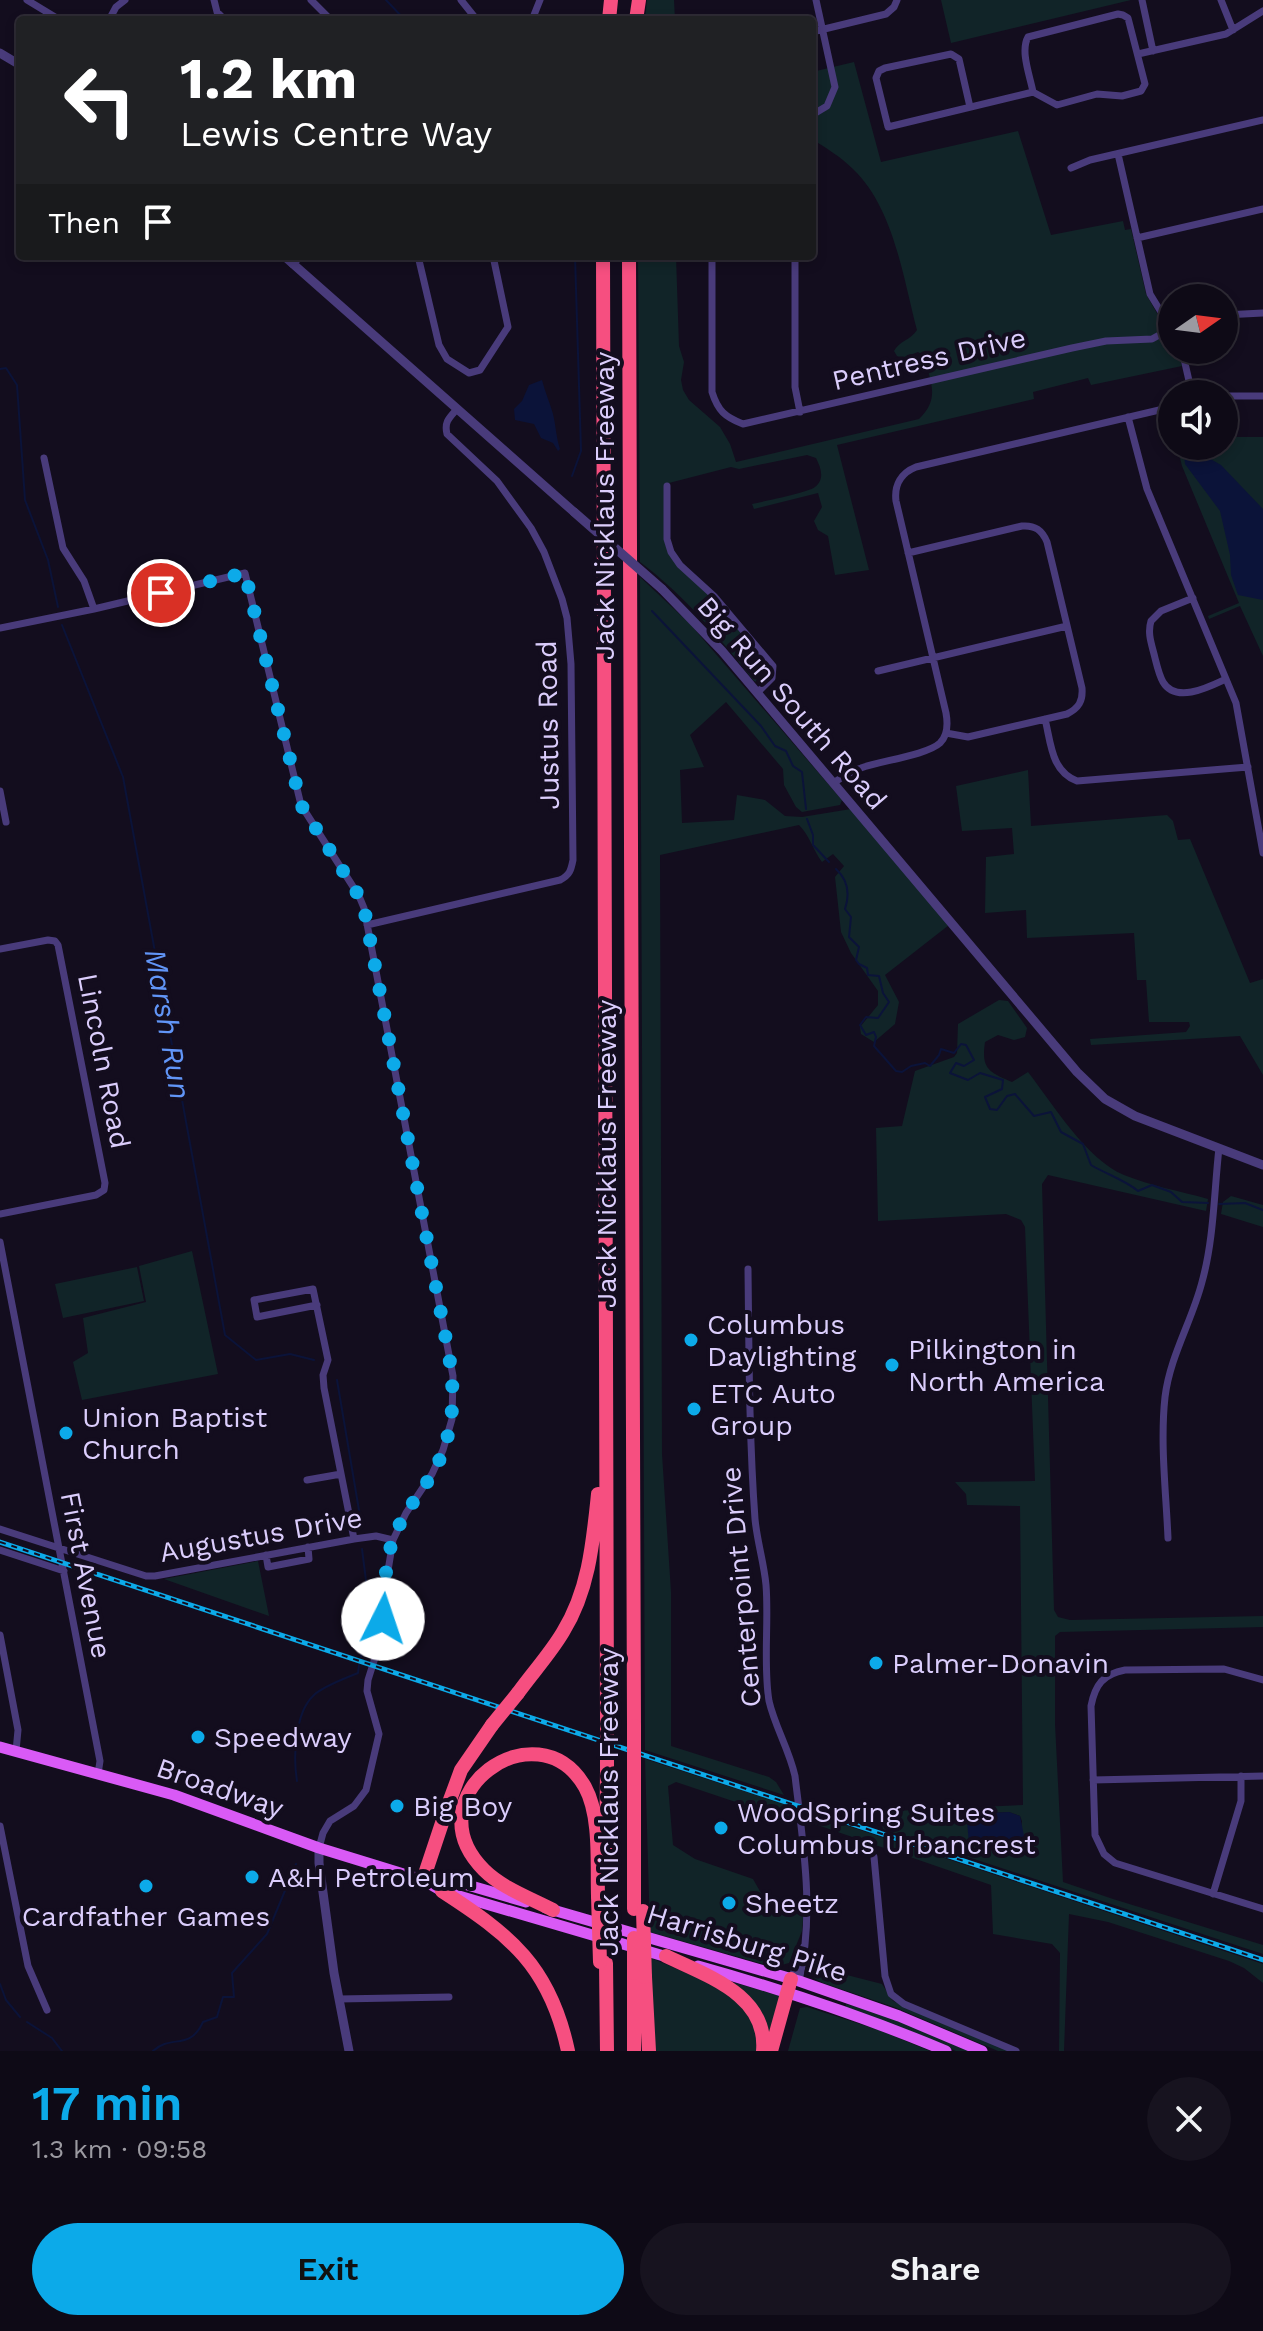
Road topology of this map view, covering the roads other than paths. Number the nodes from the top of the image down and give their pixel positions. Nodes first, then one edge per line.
1 (27, 0) edge
2 (125, 0) edge
3 (311, 0) edge
4 (461, 0) edge
5 (816, 0) edge
6 (897, 0) edge
7 (1142, 0) edge
8 (1221, 0) edge
9 (1263, 11) edge
10 (53, 16) edge
11 (111, 16) edge
12 (327, 16) edge
13 (474, 16) edge
14 (823, 29) junction
15 (1233, 30) junction
16 (816, 31) edge
17 (1153, 51) junction
18 (1138, 54) junction
19 (1033, 92) junction
20 (970, 107) junction
21 (816, 113) edge
22 (1263, 120) edge
23 (1118, 154) junction
24 (1071, 168) dead end
25 (1263, 209) edge
26 (1137, 238) junction
27 (298, 260) edge
28 (419, 260) edge
29 (494, 260) edge
30 (603, 260) edge
31 (629, 260) edge
32 (712, 260) edge
33 (795, 260) edge
34 (1158, 307) edge
35 (1263, 313) edge
36 (1238, 314) edge
37 (1158, 336) edge
38 (1238, 396) edge
39 (1263, 396) edge
40 (457, 409) junction
41 (1158, 410) edge
42 (800, 412) junction
43 (1128, 417) junction
44 (44, 458) dead end
45 (667, 486) dead end
46 (908, 553) junction
47 (1193, 598) junction
48 (94, 609) junction
49 (1067, 626) junction
50 (0, 628) edge
51 (933, 658) junction
52 (878, 671) dead end
53 (1226, 679) junction
54 (758, 692) junction
55 (1045, 719) junction
56 (946, 733) junction
57 (1248, 767) junction
58 (833, 783) junction
59 (0, 791) edge
60 (6, 822) dead end
61 (1263, 853) edge
62 (367, 925) junction
63 (0, 949) edge
64 (1219, 1148) junction
65 (1263, 1165) edge
66 (0, 1214) edge
67 (0, 1242) edge
68 (748, 1269) dead end
69 (317, 1305) junction
70 (605, 1378) junction
71 (341, 1474) junction
72 (307, 1480) dead end
73 (0, 1529) edge
74 (1168, 1538) dead end
75 (354, 1539) junction
76 (393, 1540) junction
77 (59, 1547) junction
78 (0, 1550) edge
79 (64, 1571) junction
80 (0, 1635) edge
81 (1263, 1680) edge
82 (0, 1747) edge
83 (16, 1751) junction
84 (98, 1774) junction
85 (1241, 1776) junction
86 (1263, 1776) edge
87 (1093, 1780) junction
88 (0, 1826) edge
89 (2, 1842) edge
90 (319, 1848) junction
91 (874, 1857) dead end
92 (423, 1880) junction
93 (442, 1891) junction
94 (1213, 1894) junction
95 (602, 1897) junction
96 (1263, 1909) edge
97 (553, 1910) junction
98 (666, 1956) junction
99 (640, 1975) junction
100 (794, 1986) junction
101 (449, 1997) dead end
102 (339, 1999) junction
103 (47, 2010) dead end
104 (349, 2051) edge
105 (568, 2051) edge
106 (607, 2051) edge
107 (634, 2051) edge
108 (649, 2051) edge
109 (763, 2051) edge
110 (771, 2051) edge
111 (780, 2051) edge
112 (946, 2051) edge
113 (982, 2051) edge
114 (1016, 2051) edge

1 - 10 street
2 - 11 street
3 - 12 street
4 - 13 street
5 - 14 street
6 - 14 street
7 - 17 street
8 - 15 street
9 - 15 street
14 - 16 street
14 - 21 street
15 - 17 street
17 - 18 street
18 - 19 street
18 - 19 street
19 - 20 street
20 - 20 street
22 - 23 street
23 - 24 street
23 - 26 street
25 - 26 street
26 - 34 street
27 - 40 street, Big Run South Road
28 - 29 street
30 - 70 highway, Jack Nicklaus Freeway
31 - 99 highway, Jack Nicklaus Freeway, bridge
32 - 42 street, Pentress Drive
33 - 42 street
35 - 36 street
37 - 42 street, Pentress Drive
38 - 39 street
40 - 54 street, Big Run South Road, bridge
40 - 62 street, Justus Road
41 - 43 street
43 - 46 street
43 - 47 street
44 - 48 street
45 - 54 street
46 - 49 street
46 - 51 street
47 - 53 street
47 - 53 street
48 - 50 street
48 - 62 street
49 - 51 street
49 - 55 street
51 - 52 street
51 - 56 street
53 - 57 street
54 - 58 street, Big Run South Road
55 - 56 street
55 - 57 street
56 - 58 street
57 - 61 street
58 - 64 street, Big Run South Road
59 - 60 street
62 - 76 street
63 - 66 street, Lincoln Road
64 - 65 street, Big Run South Road
64 - 74 street
67 - 77 street, First Avenue
68 - 100 street, Centerpoint Drive
69 - 69 street
69 - 71 street
70 - 92 highway, bridge
70 - 95 highway, Jack Nicklaus Freeway, bridge
71 - 72 street
71 - 75 street
73 - 77 street, Augustus Drive
75 - 76 street, Augustus Drive
75 - 77 street, Augustus Drive
76 - 90 street
77 - 79 street, First Avenue
78 - 79 street
79 - 84 street, First Avenue
80 - 83 street
81 - 87 street
82 - 83 main road, Broadway
83 - 84 main road, Broadway
84 - 90 main road, Broadway
85 - 86 street
85 - 87 street
85 - 94 street
87 - 94 street
88 - 89 street
89 - 103 street
90 - 92 main road, Broadway
90 - 102 street
91 - 114 street
92 - 93 main road, Harrisburg Pike
92 - 97 main road, Harrisburg Pike
93 - 98 main road, Harrisburg Pike
93 - 105 highway
94 - 96 street
95 - 97 highway
95 - 106 highway, Jack Nicklaus Freeway
97 - 100 main road, Harrisburg Pike
98 - 100 main road, Harrisburg Pike
98 - 109 highway
99 - 107 highway, Jack Nicklaus Freeway
99 - 108 highway
100 - 110 highway
100 - 111 highway
100 - 112 main road, Harrisburg Pike
100 - 113 main road, Harrisburg Pike
101 - 102 street
102 - 104 street

